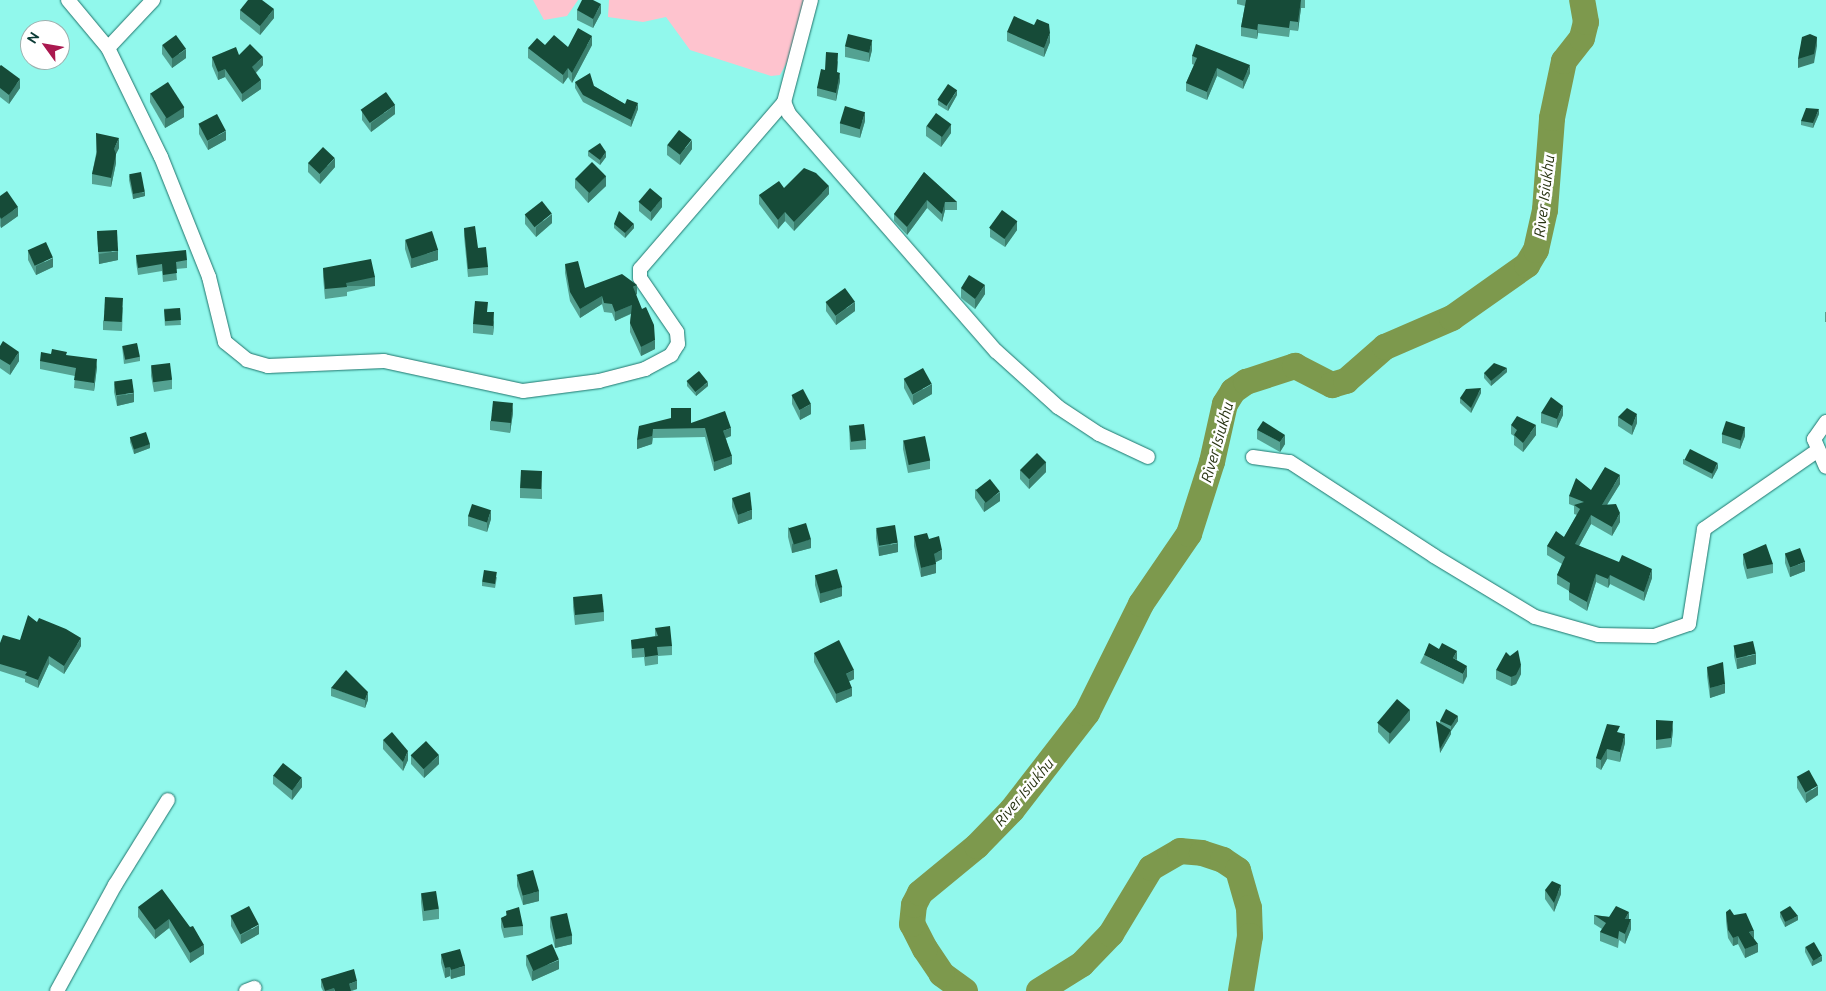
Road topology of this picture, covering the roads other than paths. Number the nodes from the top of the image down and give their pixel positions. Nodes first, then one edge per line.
1 (68, 0) edge
2 (153, 0) edge
3 (810, 0) edge
4 (108, 48) junction
5 (784, 102) junction
6 (1826, 422) edge
7 (1818, 450) junction
8 (1148, 457) dead end
9 (1252, 457) dead end
10 (1826, 467) edge
11 (168, 800) dead end
12 (57, 991) edge

1 - 4 street
2 - 4 street
3 - 5 street
4 - 5 street
5 - 8 street
6 - 7 street
7 - 9 street
7 - 10 street
11 - 12 street

